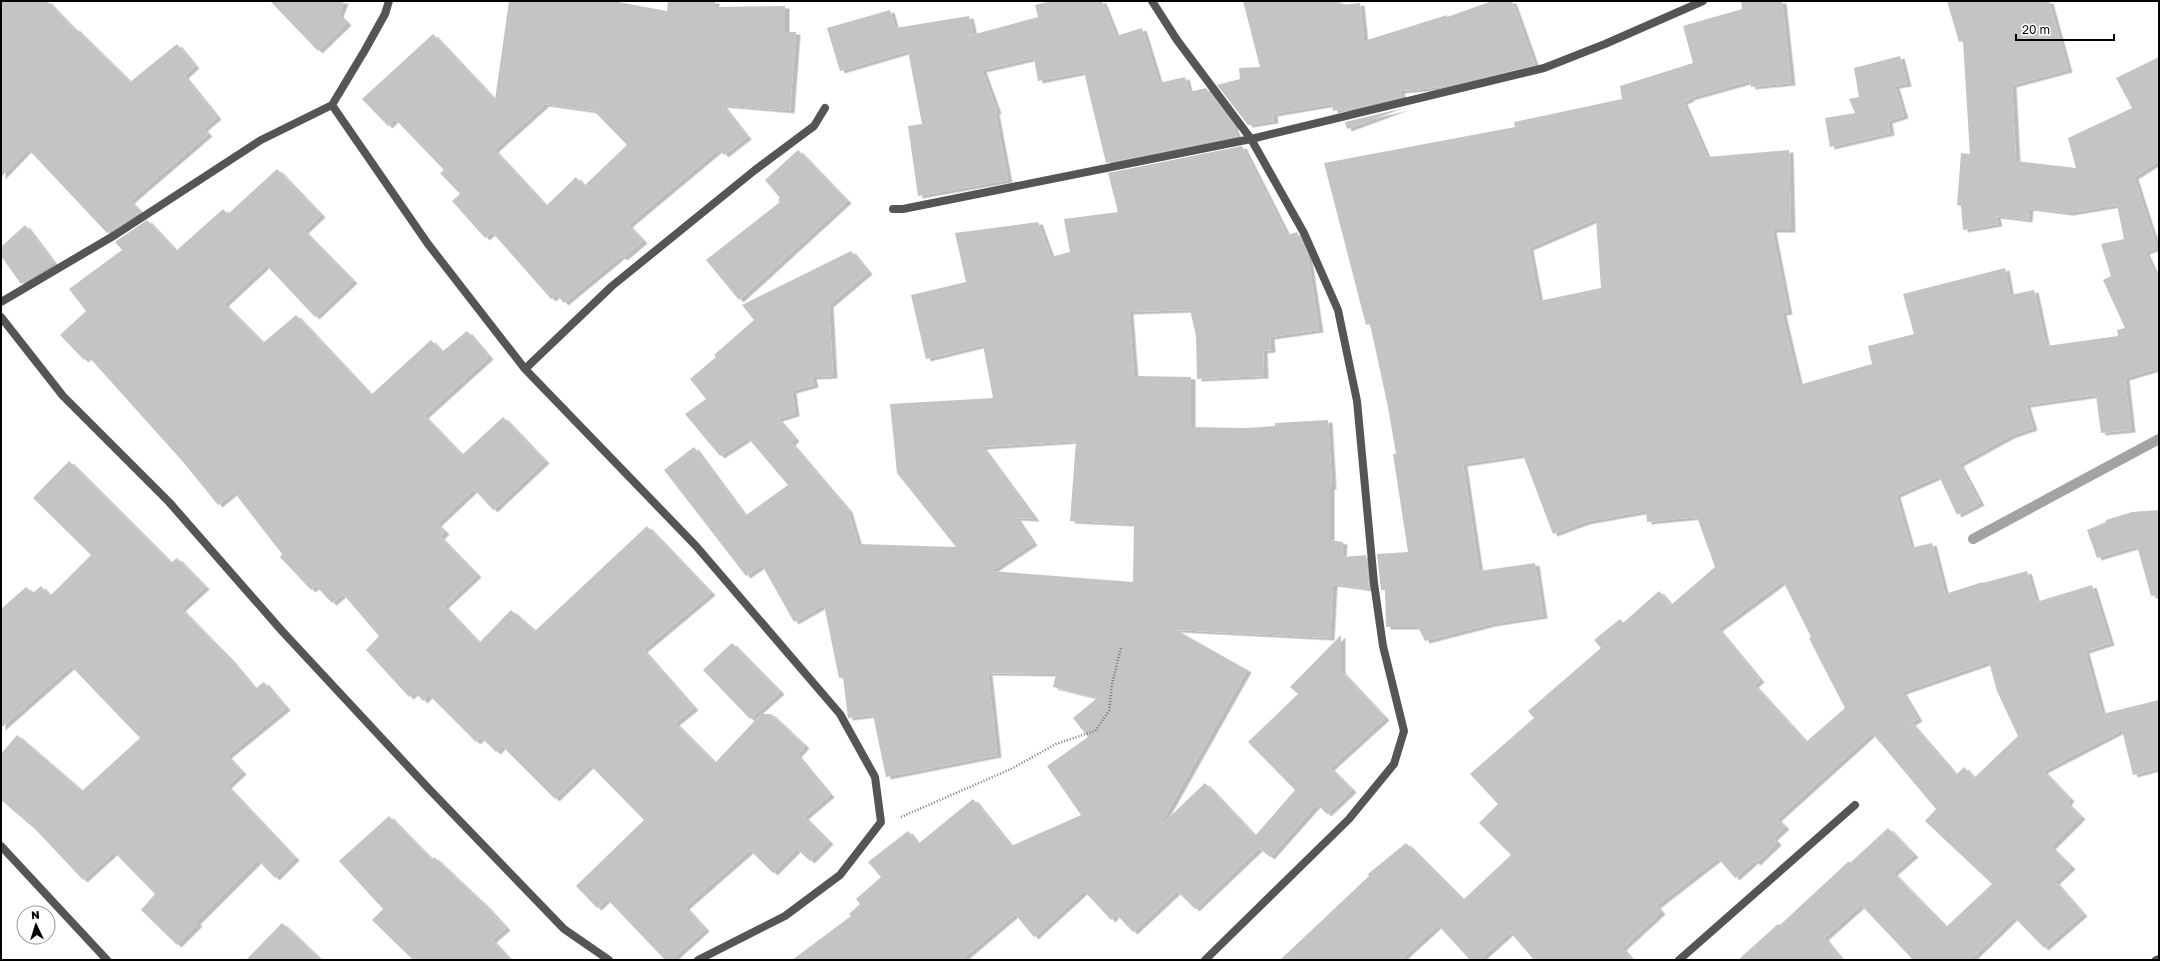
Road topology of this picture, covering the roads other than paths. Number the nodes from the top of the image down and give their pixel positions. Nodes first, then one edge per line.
1 (389, 1) edge
2 (1152, 1) edge
3 (1704, 1) edge
4 (332, 105) junction
5 (825, 108) dead end
6 (1251, 139) junction
7 (893, 209) dead end
8 (1, 302) edge
9 (1, 317) edge
10 (525, 369) junction
11 (1855, 806) dead end
12 (1, 846) edge
13 (108, 960) edge
14 (609, 960) edge
15 (698, 960) edge
16 (1205, 960) edge
17 (1679, 960) edge

1 - 4 street
2 - 6 street
3 - 6 street
4 - 8 street
4 - 10 street
5 - 10 street
6 - 7 street
6 - 16 street
9 - 14 street
10 - 15 street
11 - 17 street
12 - 13 street

